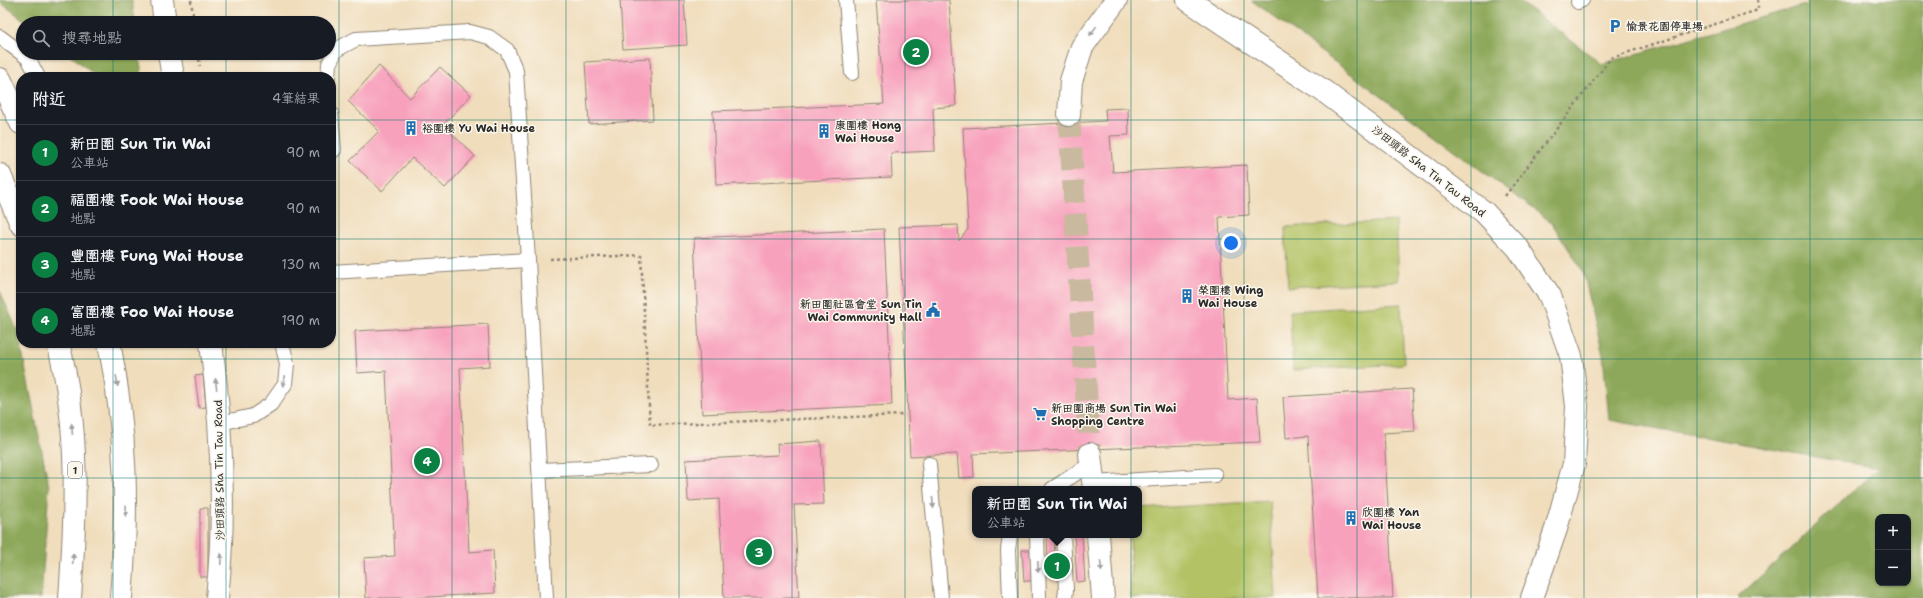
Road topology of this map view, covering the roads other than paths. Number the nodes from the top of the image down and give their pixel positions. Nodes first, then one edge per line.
1 (162, 0) edge
2 (846, 0) edge
3 (1116, 0) edge
4 (1188, 0) edge
5 (164, 16) edge
6 (0, 37) edge
7 (16, 49) edge
8 (336, 50) edge
9 (29, 60) edge
10 (170, 60) edge
11 (331, 60) edge
12 (35, 72) edge
13 (172, 72) edge
14 (328, 72) edge
15 (852, 73) dead end
16 (0, 79) edge
17 (16, 113) edge
18 (1069, 115) tunnel mouth
19 (0, 175) edge
20 (16, 212) edge
21 (528, 260) junction
22 (336, 272) edge
23 (59, 348) edge
24 (111, 348) edge
25 (212, 348) edge
26 (283, 348) edge
27 (220, 423) junction
28 (930, 464) dead end
29 (651, 465) dead end
30 (540, 470) junction
31 (1093, 472) edge
32 (1216, 475) dead end
33 (1059, 486) edge
34 (1010, 538) edge
35 (1037, 538) edge
36 (1063, 538) edge
37 (1098, 538) edge
38 (70, 598) edge
39 (121, 598) edge
40 (217, 598) edge
41 (546, 598) edge
42 (941, 598) edge
43 (1010, 598) edge
44 (1039, 598) edge
45 (1065, 598) edge
46 (1103, 598) edge
47 (1532, 598) edge

1 - 5 main road
2 - 15 lane
3 -> 18 main road
4 - 47 main road, 沙田頭路 Sha Tin Tau Road
6 - 7 lane
8 - 21 lane
9 - 12 lane
10 - 13 main road
11 - 14 lane
16 - 17 main road
19 - 20 main road
21 - 22 lane
21 - 30 lane
38 -> 23 main road, 1
24 -> 39 main road
27 -> 25 main road, 沙田頭路 Sha Tin Tau Road
26 -> 27 lane
40 -> 27 main road, 沙田頭路 Sha Tin Tau Road
28 -> 42 lane
29 - 30 lane
30 - 41 lane
31 - 32 lane
31 - 33 lane
34 - 43 lane
35 -> 44 lane
36 - 45 lane
37 -> 46 main road

